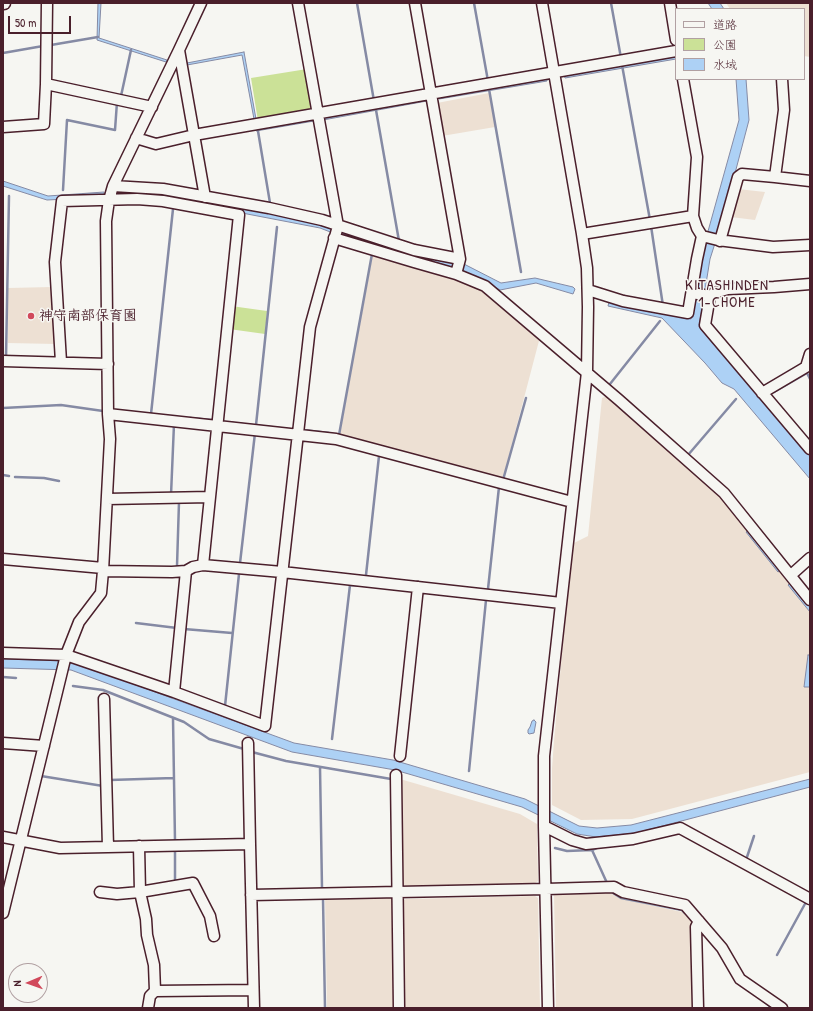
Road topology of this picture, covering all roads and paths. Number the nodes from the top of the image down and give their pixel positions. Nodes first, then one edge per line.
1 (47, 3) edge
2 (201, 3) edge
3 (298, 3) edge
4 (415, 3) edge
5 (542, 3) edge
6 (670, 3) edge
7 (675, 34) edge
8 (179, 50) junction
9 (675, 51) edge
10 (554, 73) junction
11 (683, 80) edge
12 (782, 80) edge
13 (46, 84) junction
14 (432, 93) junction
15 (152, 107) junction
16 (317, 114) junction
17 (3, 127) edge
18 (194, 135) junction
19 (136, 138) junction
20 (775, 176) junction
21 (810, 181) edge
22 (113, 186) junction
23 (205, 197) junction
24 (109, 200) junction
25 (693, 216) junction
26 (336, 231) junction
27 (582, 234) junction
28 (704, 236) junction
29 (719, 240) junction
30 (810, 245) edge
31 (459, 266) junction
32 (810, 284) edge
33 (588, 290) junction
34 (692, 293) junction
35 (710, 296) junction
36 (810, 354) edge
37 (3, 362) edge
38 (61, 362) junction
39 (108, 364) junction
40 (587, 372) junction
41 (762, 393) junction
42 (108, 414) junction
43 (217, 425) junction
44 (297, 435) junction
45 (810, 449) edge
46 (210, 497) junction
47 (107, 499) junction
48 (572, 502) junction
49 (810, 558) edge
50 (3, 559) edge
51 (202, 565) junction
52 (103, 570) junction
53 (186, 571) junction
54 (282, 572) junction
55 (791, 575) junction
56 (418, 587) junction
57 (810, 600) edge
58 (561, 603) junction
59 (3, 653) edge
60 (66, 657) junction
61 (174, 692) junction
62 (104, 699) dead end
63 (3, 743) edge
64 (248, 743) dead end
65 (44, 746) junction
66 (400, 756) dead end
67 (396, 775) dead end
68 (544, 825) junction
69 (3, 837) edge
70 (21, 840) junction
71 (250, 844) junction
72 (139, 846) junction
73 (108, 847) junction
74 (546, 889) junction
75 (100, 892) dead end
76 (140, 892) junction
77 (397, 892) junction
78 (251, 895) junction
79 (810, 899) edge
80 (3, 913) edge
81 (699, 921) junction
82 (214, 936) dead end
83 (253, 990) junction
84 (155, 991) junction
85 (148, 1008) edge
86 (254, 1008) edge
87 (399, 1008) edge
88 (548, 1008) edge
89 (698, 1008) edge
90 (782, 1008) edge

1 - 13 street
2 - 8 street
3 - 16 street
4 - 14 street
5 - 10 street
6 - 7 street
8 - 15 street
8 - 18 street
9 - 10 street
10 - 14 street
10 - 27 street
11 - 25 street
12 - 20 street
13 - 15 street
13 - 17 street
14 - 16 street
14 - 31 street
15 - 19 street
16 - 18 street
16 - 26 street
18 - 19 street
18 - 23 street
19 - 22 street
20 - 21 street
20 - 29 street
22 - 23 street
22 - 24 street
23 - 26 street
24 - 38 street
24 - 39 street
24 - 43 street
25 - 27 street
25 - 28 street
26 - 31 street
26 - 31 street
26 - 44 street
27 - 33 street
28 - 29 street
28 - 34 street
29 - 30 street
31 - 40 street
32 - 35 street
33 - 34 street
33 - 40 street
34 - 35 street
35 - 41 street
36 - 41 street
37 - 38 street
38 - 39 street
39 - 42 street
40 - 48 street
40 - 55 street
41 - 45 street
42 - 43 street
42 - 47 street
43 - 44 street
43 - 46 street
44 - 48 street
44 - 54 street
46 - 47 street
46 - 51 street
47 - 52 street
48 - 58 street
49 - 55 street
50 - 52 street
51 - 53 street
51 - 54 street
52 - 53 street
52 - 60 street
53 - 61 street
54 - 56 street
54 - 61 street
55 - 57 street
56 - 58 street
56 - 66 street
58 - 68 street
59 - 60 street
60 - 61 street
60 - 65 street
62 - 73 street
63 - 65 street
64 - 71 street
65 - 70 street
67 - 77 street
68 - 74 street
68 - 79 street
69 - 70 street
70 - 73 street
70 - 80 street
71 - 72 street
71 - 78 street
72 - 73 street
72 - 76 street
74 - 77 street
74 - 81 street
74 - 88 street
75 - 76 street
76 - 82 street
76 - 84 street
77 - 78 street
77 - 87 street
78 - 83 street
81 - 89 street
81 - 90 street
83 - 84 street
83 - 86 street
84 - 85 street

